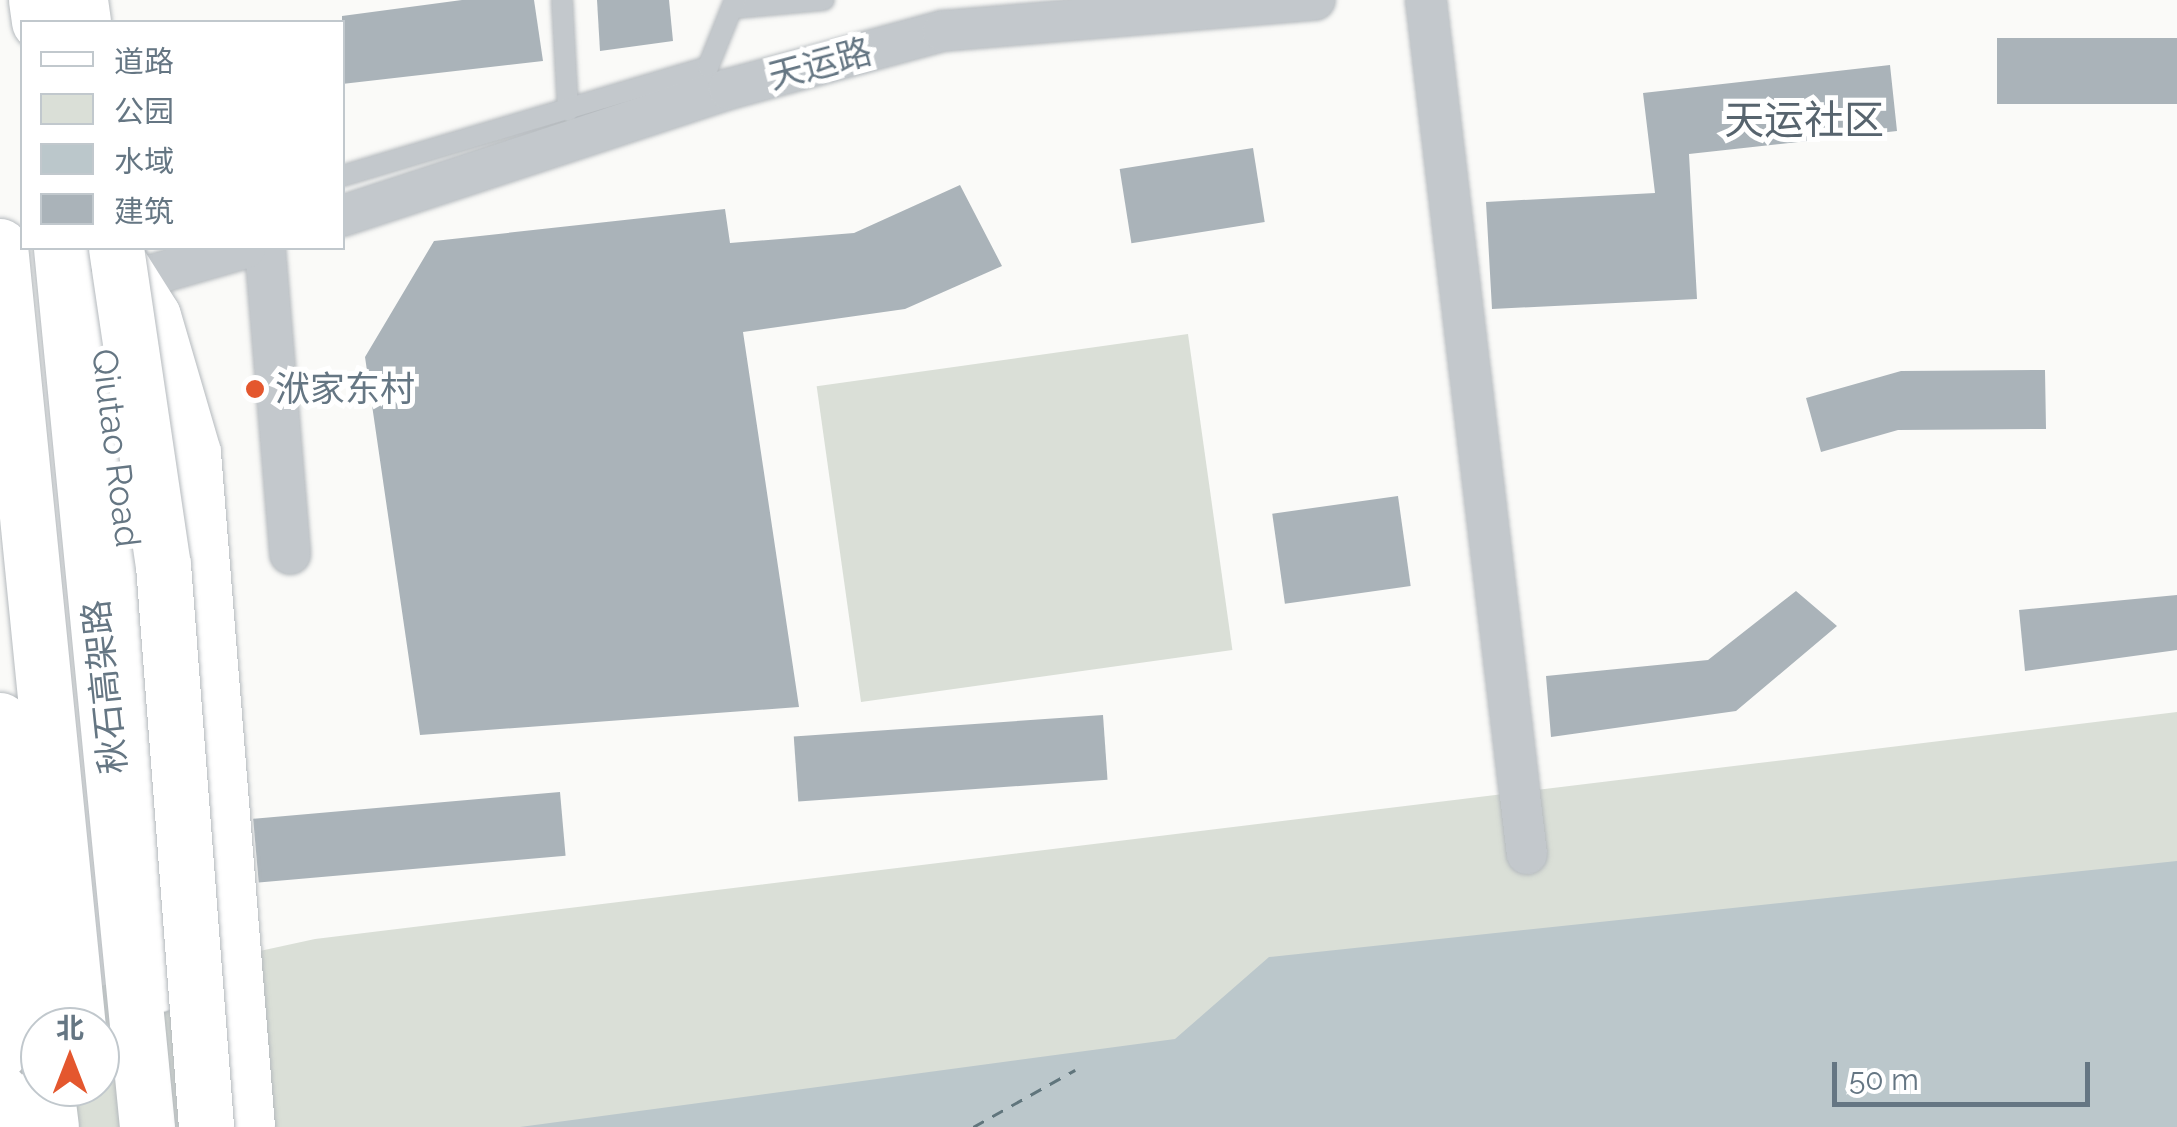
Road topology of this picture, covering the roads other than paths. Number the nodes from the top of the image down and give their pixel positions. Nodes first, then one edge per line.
1 (562, 0) edge
2 (824, 0) edge
3 (1315, 0) edge
4 (1426, 0) edge
5 (735, 4) edge
6 (568, 110) junction
7 (345, 175) edge
8 (345, 215) edge
9 (0, 246) edge
10 (61, 250) edge
11 (212, 250) edge
12 (265, 250) edge
13 (112, 256) edge
14 (0, 496) edge
15 (290, 554) dead end
16 (0, 720) edge
17 (1526, 854) dead end
18 (0, 861) edge
19 (37, 1007) edge
20 (39, 1007) edge
21 (40, 1007) edge
22 (40, 1007) edge
23 (20, 1037) edge
24 (0, 1052) edge
25 (0, 1091) edge
26 (4, 1127) edge
27 (146, 1127) edge
28 (168, 1127) edge
29 (206, 1127) edge
30 (247, 1127) edge

1 - 6 lane
2 - 5 lane
3 - 8 street, 天运路
4 - 17 street
5 - 6 lane
6 - 7 lane
9 - 21 main road, 秋石高架路
10 - 27 main road, 秋石高架路
11 - 13 street
12 - 15 street
13 - 28 main road, Qiutao Road
13 - 29 main road, bridge
13 - 30 main road
14 - 22 main road
16 - 20 main road
18 - 19 main road
23 - 24 main road
25 - 26 main road

